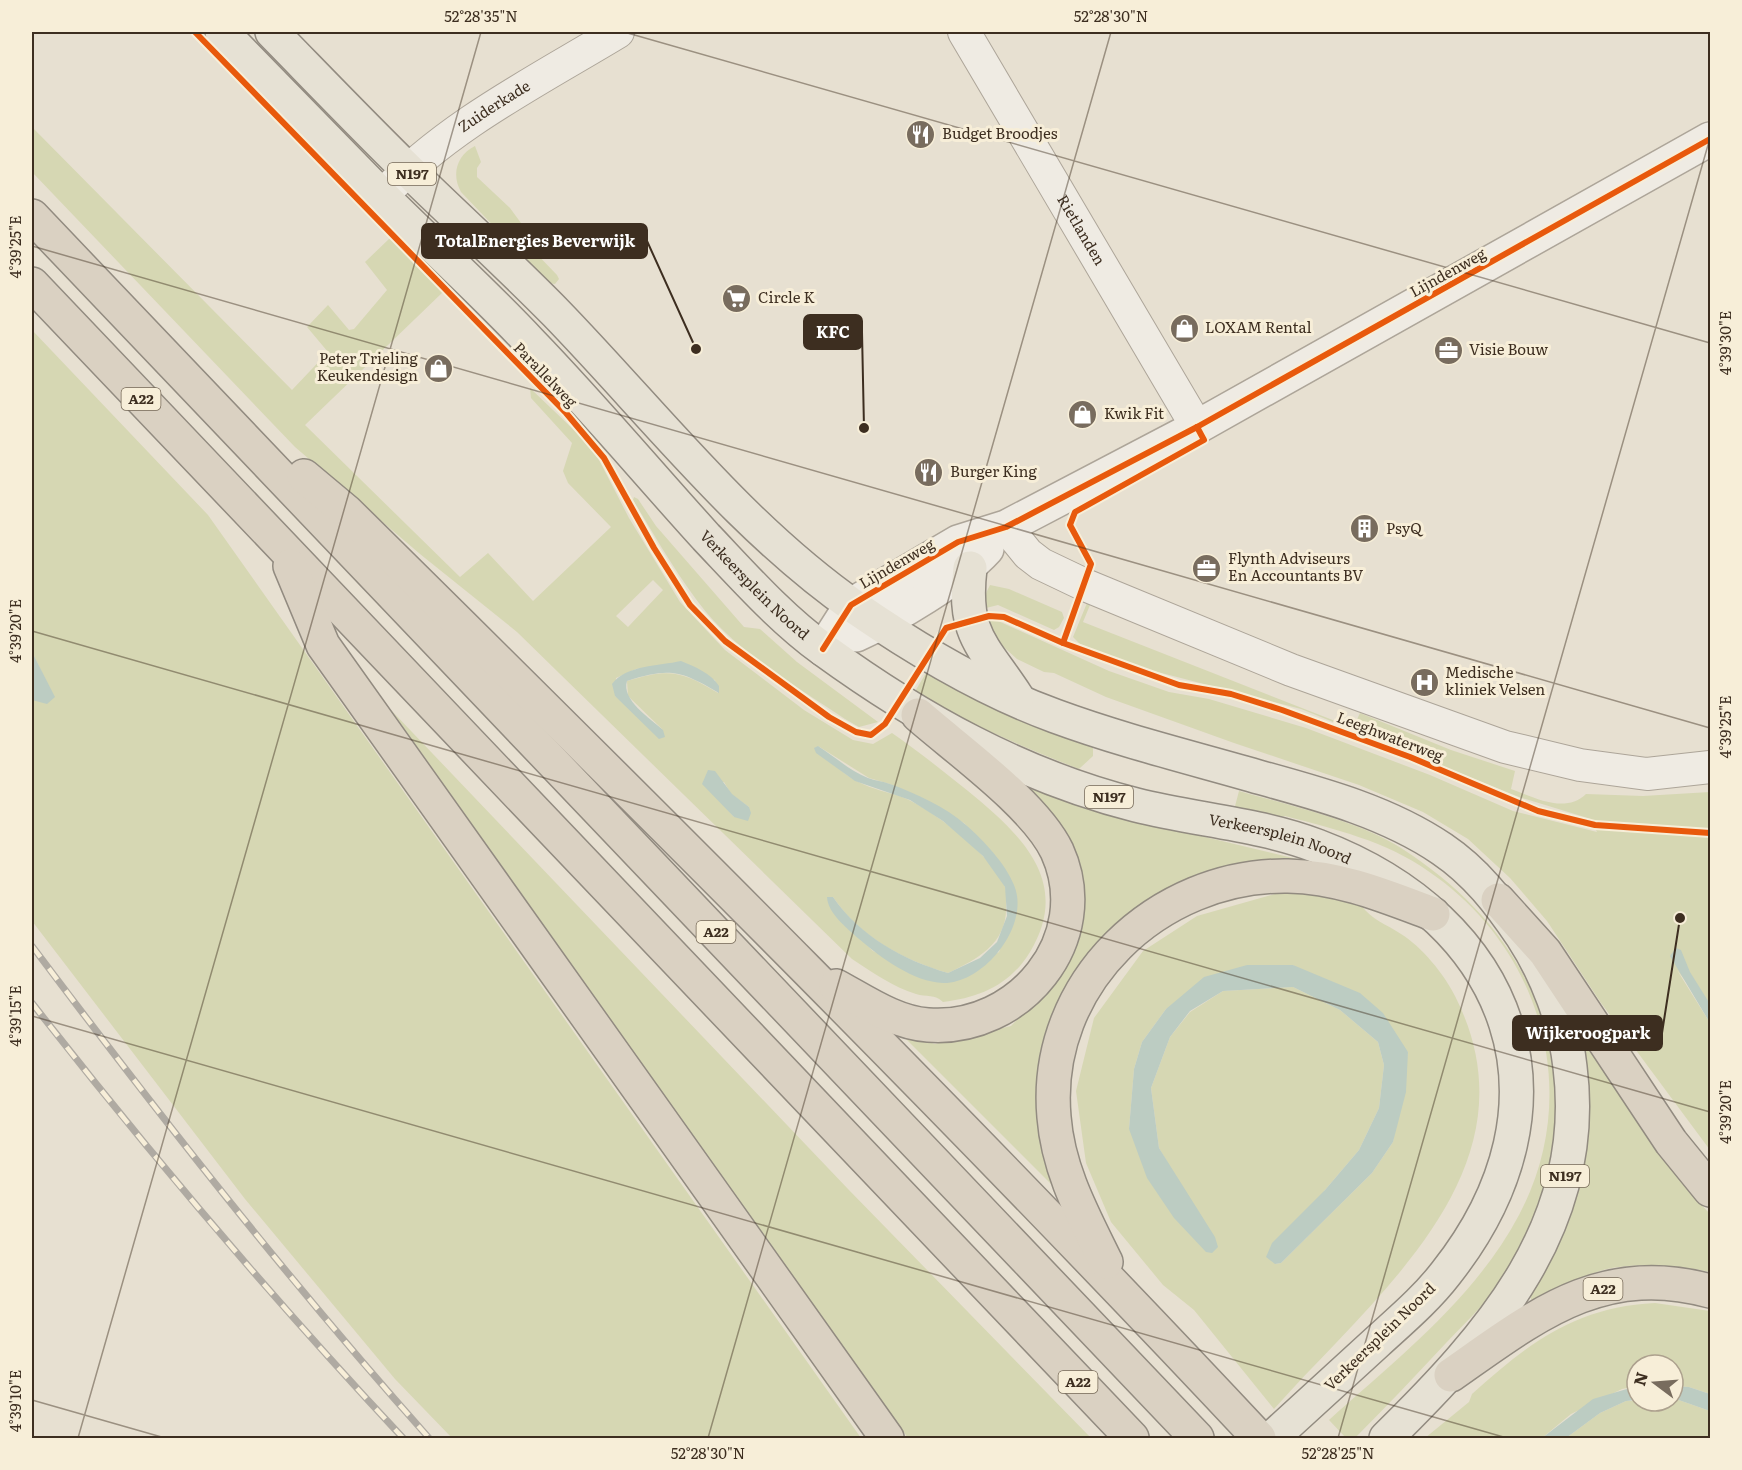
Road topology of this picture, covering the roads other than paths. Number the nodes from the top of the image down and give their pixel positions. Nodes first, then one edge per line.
1 (222, 32) edge
2 (272, 32) edge
3 (618, 32) edge
4 (964, 32) edge
5 (1710, 140) edge
6 (407, 169) junction
7 (382, 196) junction
8 (32, 216) edge
9 (32, 284) edge
10 (604, 423) joint
11 (234, 427) junction
12 (1197, 427) junction
13 (1006, 527) junction
14 (282, 548) junction
15 (970, 568) junction
16 (851, 604) junction
17 (880, 624) junction
18 (823, 649) junction
19 (1019, 701) junction
20 (918, 715) junction
21 (1710, 767) edge
22 (1498, 900) junction
23 (1433, 914) junction
24 (808, 971) junction
25 (1710, 1190) edge
26 (1120, 1290) junction
27 (1710, 1291) edge
28 (1451, 1375) junction
29 (887, 1438) edge
30 (1132, 1438) edge
31 (1197, 1438) edge
32 (1259, 1438) edge
33 (1272, 1438) edge
34 (1386, 1438) edge

1 - 7 main road, Parallelweg / N197
2 - 6 main road, N197
3 - 6 street, Zuiderkade
4 - 12 street, Rietlanden
5 - 12 street, Lijndenweg
6 - 7 street, Zuiderkade
6 - 16 main road, N197
7 - 10 main road, Parallelweg / N197
8 - 11 highway, A22
9 - 14 highway, A22
10 - 18 main road, Verkeersplein Noord / N197
11 - 24 highway, A22
11 - 31 highway, A22
12 - 13 street, Lijndenweg
13 - 15 street, Lijndenweg
13 - 16 street, Lijndenweg
13 - 21 street, Leeghwaterweg
14 - 29 highway, A22
14 - 30 highway, A22
15 - 17 street, Lijndenweg
15 - 19 main road
16 - 17 main road, N197
16 - 18 street, Lijndenweg
17 - 18 street, Lijndenweg
17 - 19 main road, N197
18 - 20 main road, Verkeersplein Noord / N197
19 - 22 main road, N197
20 - 23 main road, Verkeersplein Noord / N197
20 - 24 highway, A22
22 - 25 highway
22 - 28 main road, N197
23 - 26 highway, A22
23 - 33 main road, Verkeersplein Noord / N197
24 - 26 highway, A22
26 - 32 highway, A22
27 - 28 highway, A22
28 - 34 main road, N197

